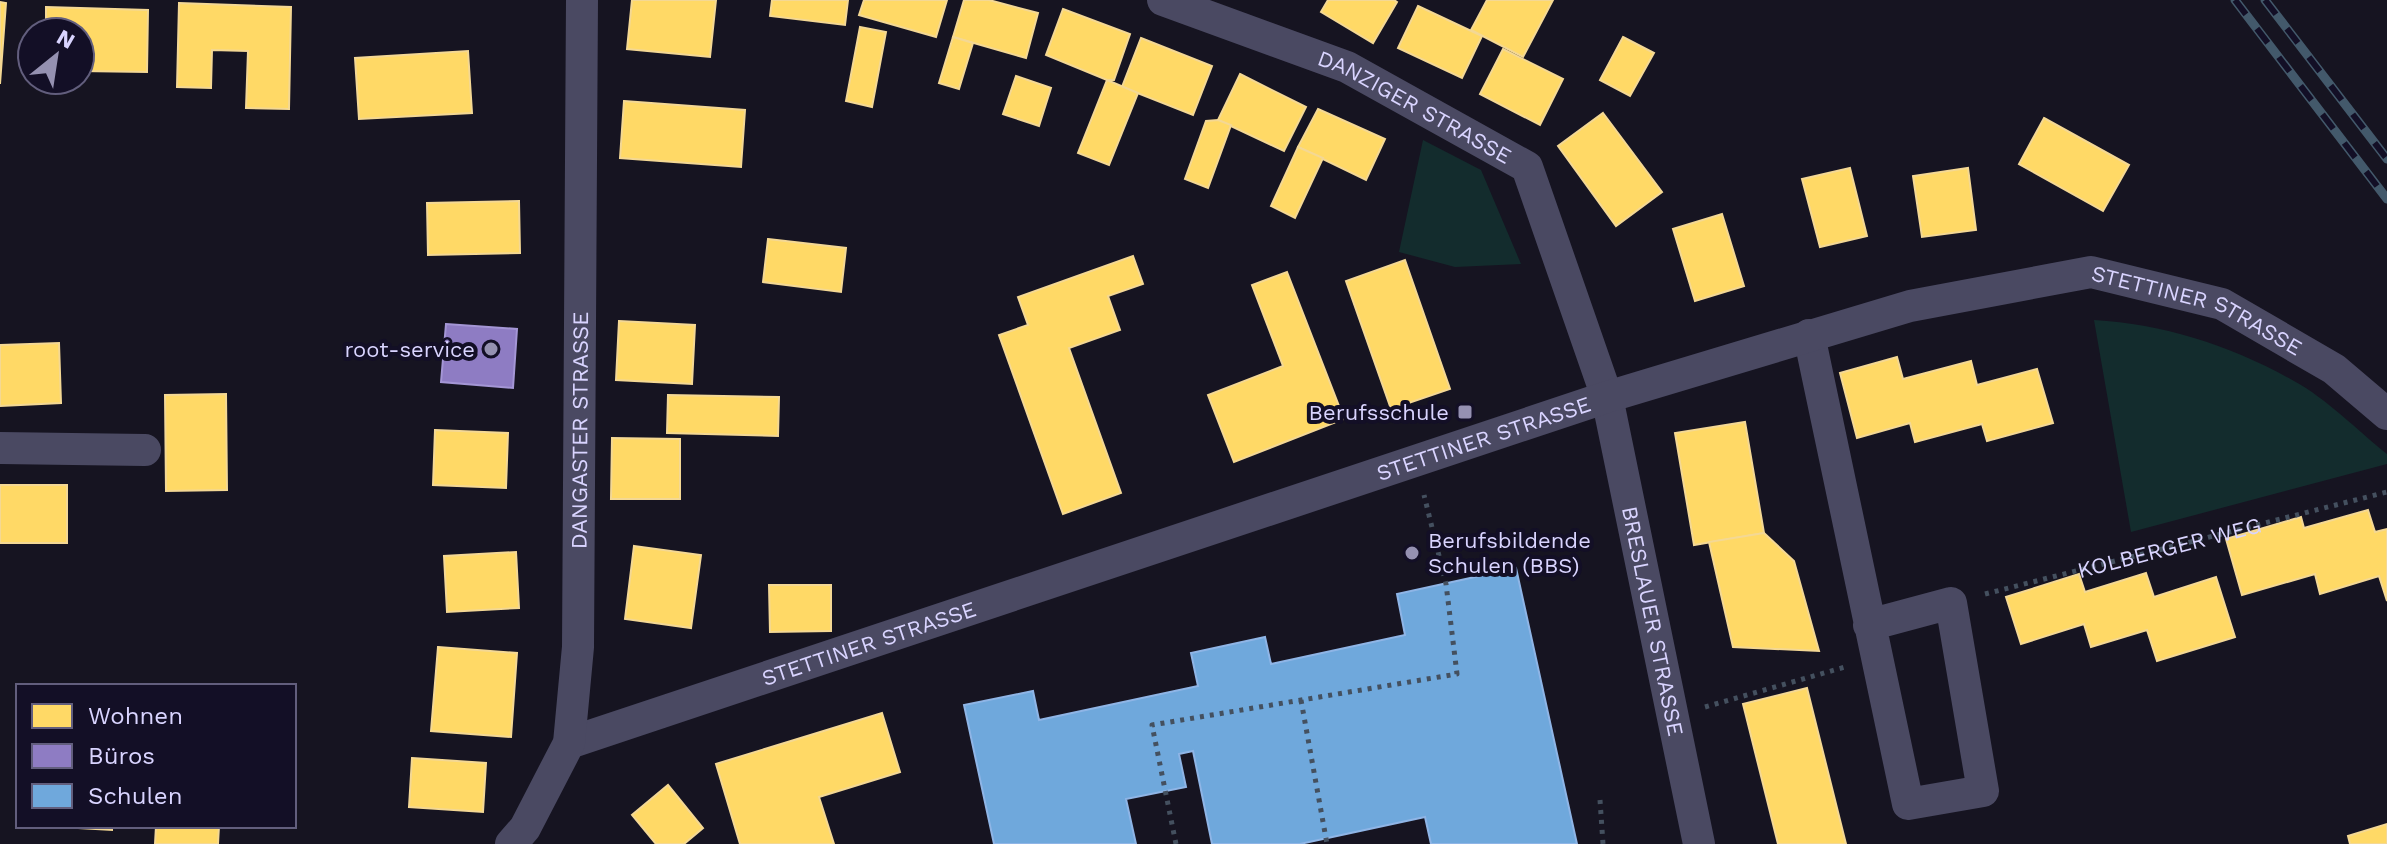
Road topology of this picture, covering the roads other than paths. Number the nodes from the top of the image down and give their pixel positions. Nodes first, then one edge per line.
1 (582, 0) edge
2 (1163, 0) edge
3 (1809, 335) junction
4 (1607, 397) junction
5 (2387, 414) edge
6 (0, 448) edge
7 (145, 450) dead end
8 (1869, 625) junction
9 (569, 743) junction
10 (511, 844) edge
11 (1699, 844) edge

1 - 9 street, DANGASTER STRASSE
2 - 4 street, DANZIGER STRASSE
3 - 4 street, STETTINER STRASSE
3 - 5 street, STETTINER STRASSE
3 - 8 street
4 - 9 street, STETTINER STRASSE
4 - 11 street, BRESLAUER STRASSE
6 - 7 street
8 - 8 street
9 - 10 street, DANGASTER STRASSE

